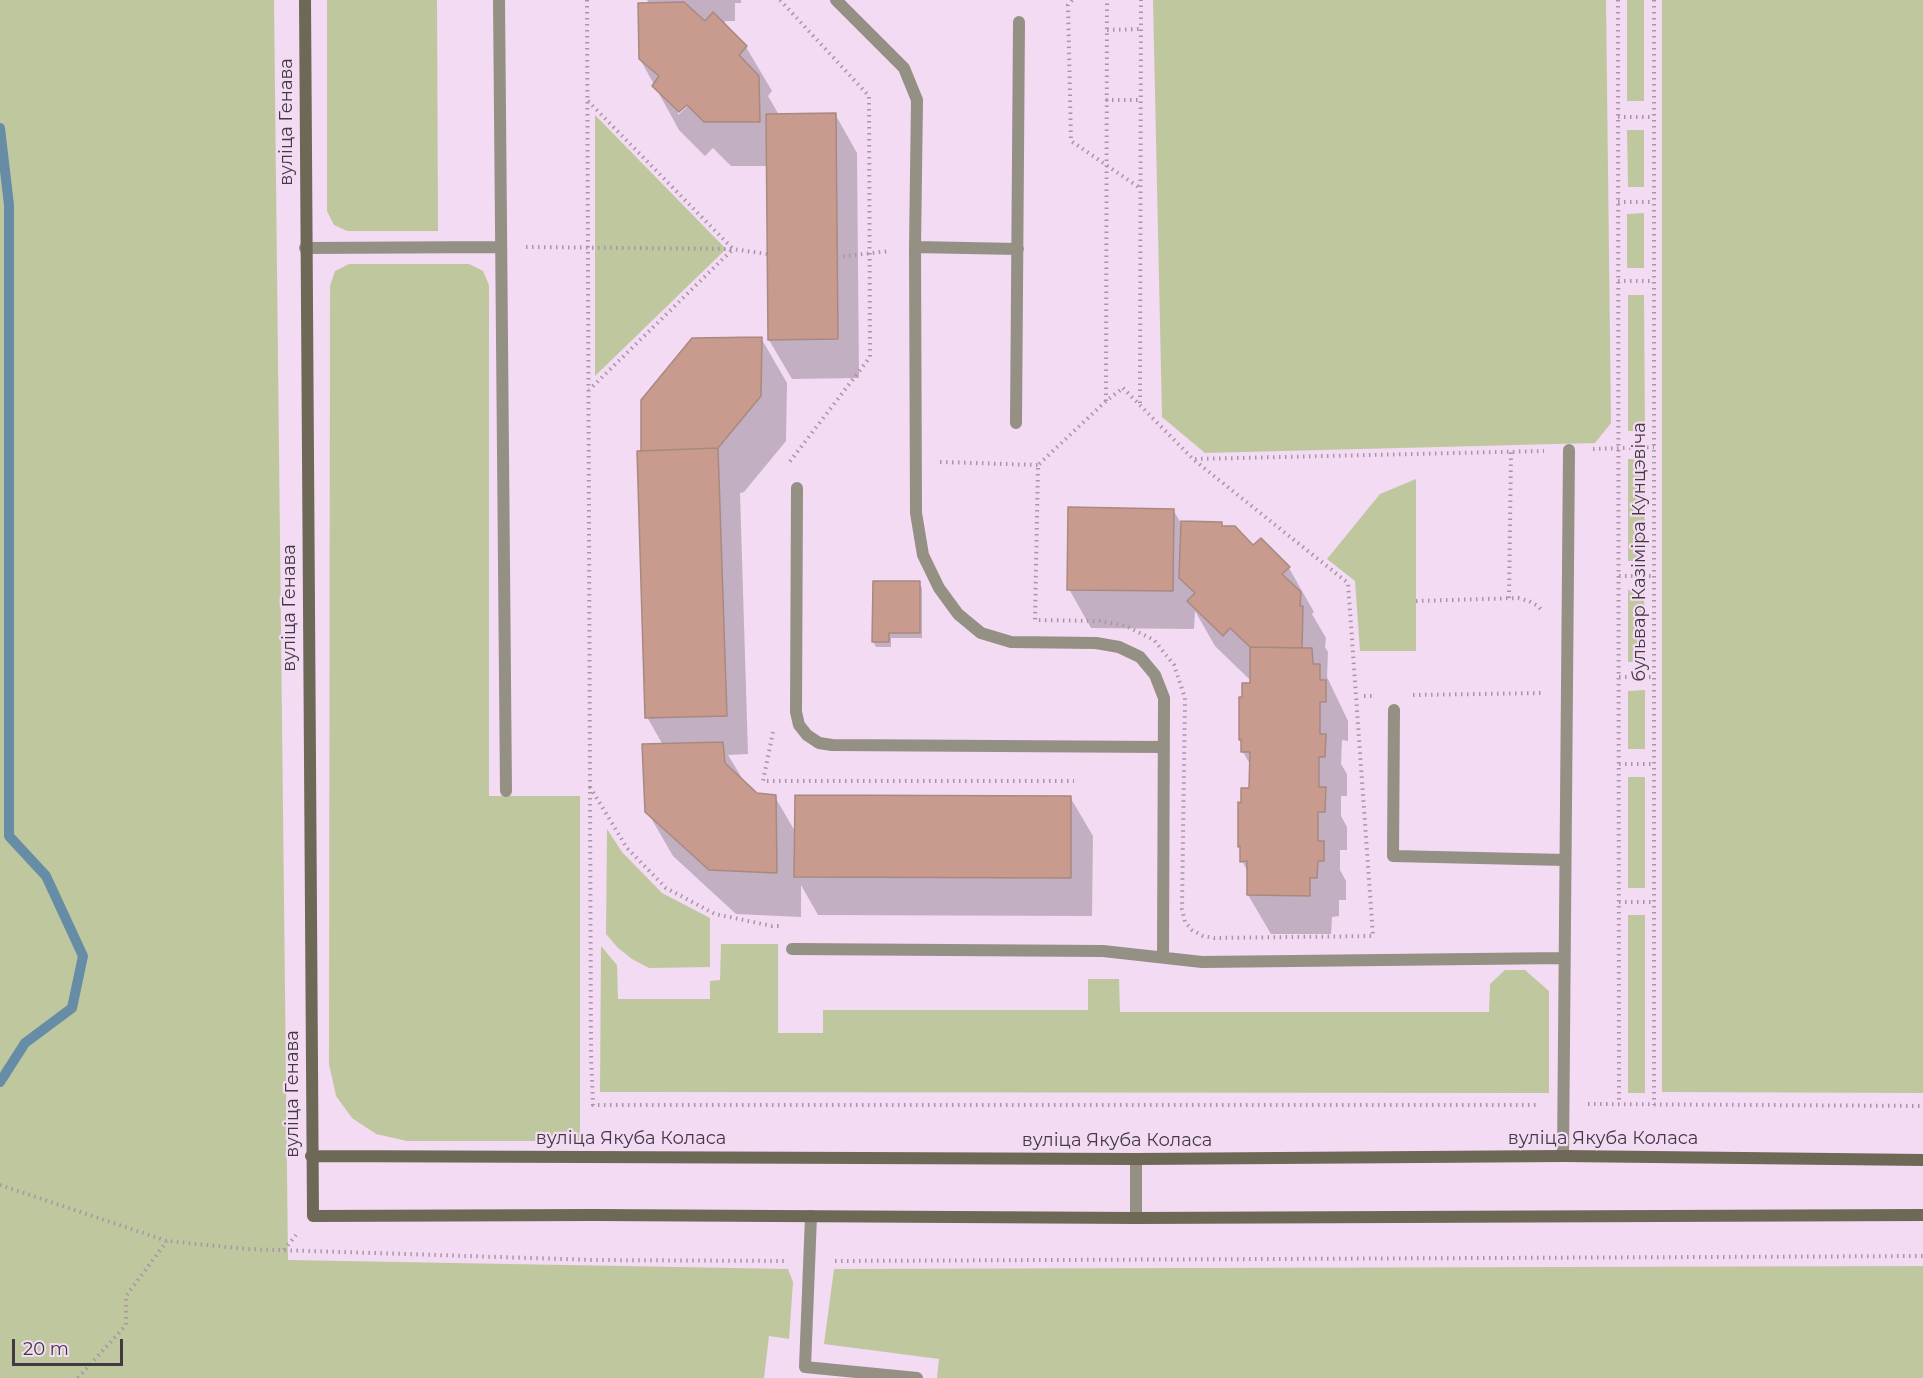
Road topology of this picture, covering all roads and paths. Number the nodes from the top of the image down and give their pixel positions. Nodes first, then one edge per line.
1 (305, 0) edge
2 (499, 0) edge
3 (587, 0) edge
4 (780, 0) edge
5 (836, 0) edge
6 (1072, 0) edge
7 (1107, 0) edge
8 (1140, 0) edge
9 (1618, 0) edge
10 (1653, 0) edge
11 (1019, 22) dead end
12 (1140, 29) junction
13 (1107, 30) junction
14 (588, 100) junction
15 (1106, 100) junction
16 (1141, 100) junction
17 (1618, 117) junction
18 (1654, 117) junction
19 (1106, 166) junction
20 (1141, 189) junction
21 (1618, 202) junction
22 (1654, 202) junction
23 (501, 247) junction
24 (588, 247) junction
25 (915, 247) junction
26 (305, 248) junction
27 (733, 249) junction
28 (1018, 249) junction
29 (767, 254) dead end
30 (870, 254) junction
31 (837, 257) dead end
32 (1618, 281) junction
33 (1654, 281) junction
34 (589, 391) junction
35 (1106, 401) junction
36 (1140, 403) junction
37 (1016, 423) dead end
38 (1619, 447) junction
39 (1654, 447) junction
40 (1569, 450) junction
41 (1511, 452) junction
42 (1194, 459) junction
43 (916, 461) junction
44 (1038, 465) junction
45 (784, 470) dead end
46 (797, 488) dead end
47 (1619, 576) junction
48 (1654, 576) junction
49 (1509, 598) junction
50 (1416, 601) dead end
51 (1545, 615) dead end
52 (1619, 677) junction
53 (1654, 677) junction
54 (1547, 693) dead end
55 (1410, 695) dead end
56 (1364, 696) dead end
57 (1376, 696) dead end
58 (1394, 710) dead end
59 (775, 724) dead end
60 (1164, 747) junction
61 (1619, 764) junction
62 (1654, 764) junction
63 (1074, 781) dead end
64 (590, 787) junction
65 (506, 791) dead end
66 (1565, 860) junction
67 (1619, 902) junction
68 (1654, 902) junction
69 (784, 926) dead end
70 (792, 950) dead end
71 (1162, 957) junction
72 (1564, 958) junction
73 (1619, 1104) junction
74 (1563, 1105) junction
75 (1654, 1105) junction
76 (1923, 1106) edge
77 (311, 1156) junction
78 (1563, 1156) junction
79 (1136, 1160) junction
80 (1923, 1160) edge
81 (0, 1185) edge
82 (1923, 1215) edge
83 (810, 1216) junction
84 (1136, 1218) junction
85 (167, 1241) junction
86 (1923, 1256) edge
87 (809, 1261) junction
88 (78, 1378) edge
89 (917, 1378) edge

1 - 26 street, вуліца Генава
2 - 23 street
3 - 14 path
4 - 30 path
5 - 25 street
6 - 19 path
7 - 13 path
8 - 12 path
9 - 17 path, бульвар Казіміра Кунцэвіча
10 - 18 path, бульвар Казіміра Кунцэвіча
11 - 28 street
12 - 13 path
12 - 16 path
13 - 15 path
14 - 24 path
14 - 27 path
15 - 16 path
15 - 19 path
16 - 20 path
17 - 18 path
17 - 21 path, бульвар Казіміра Кунцэвіча
18 - 22 path, бульвар Казіміра Кунцэвіча
19 - 20 path
19 - 35 path
20 - 36 path
21 - 22 path
21 - 32 path, бульвар Казіміра Кунцэвіча
22 - 33 path, бульвар Казіміра Кунцэвіча
23 - 24 path
23 - 26 street
23 - 65 street
24 - 27 path
24 - 34 path
25 - 28 street
25 - 30 path
25 - 43 street
26 - 77 street, вуліца Генава
27 - 29 path
27 - 34 path
28 - 37 street
30 - 31 path
30 - 45 path
32 - 33 path
32 - 38 path, бульвар Казіміра Кунцэвіча
33 - 39 path, бульвар Казіміра Кунцэвіча
34 - 64 path
35 - 36 path
35 - 44 path
36 - 42 path
38 - 39 path
38 - 40 path
38 - 47 path, бульвар Казіміра Кунцэвіча
39 - 48 path, бульвар Казіміра Кунцэвіча
40 - 41 path
40 - 66 street
41 - 42 path
41 - 49 path
42 - 44 path
43 - 44 path
43 - 60 street
46 - 60 street
47 - 48 path
47 - 52 path, бульвар Казіміра Кунцэвіча
48 - 53 path, бульвар Казіміра Кунцэвіча
49 - 50 path
49 - 51 path
52 - 53 path
52 - 61 path, бульвар Казіміра Кунцэвіча
53 - 62 path, бульвар Казіміра Кунцэвіча
54 - 55 path
56 - 57 path
58 - 66 street
59 - 63 path
60 - 71 street
61 - 62 path
61 - 67 path, бульвар Казіміра Кунцэвіча
62 - 68 path, бульвар Казіміра Кунцэвіча
64 - 69 path
64 - 74 path
66 - 72 street
67 - 68 path
67 - 73 path, бульвар Казіміра Кунцэвіча
68 - 75 path, бульвар Казіміра Кунцэвіча
70 - 71 street
71 - 72 street
72 - 74 street
73 - 74 path
73 - 75 path
74 - 78 street
75 - 76 path
77 - 79 street, вуліца Якуба Коласа
77 - 83 street, вуліца Генава
78 - 79 street, вуліца Якуба Коласа
78 - 80 street, вуліца Якуба Коласа
79 - 84 street
81 - 85 path
82 - 84 street
83 - 84 street
83 - 87 street
85 - 87 path
85 - 88 path
86 - 87 path
87 - 89 street

